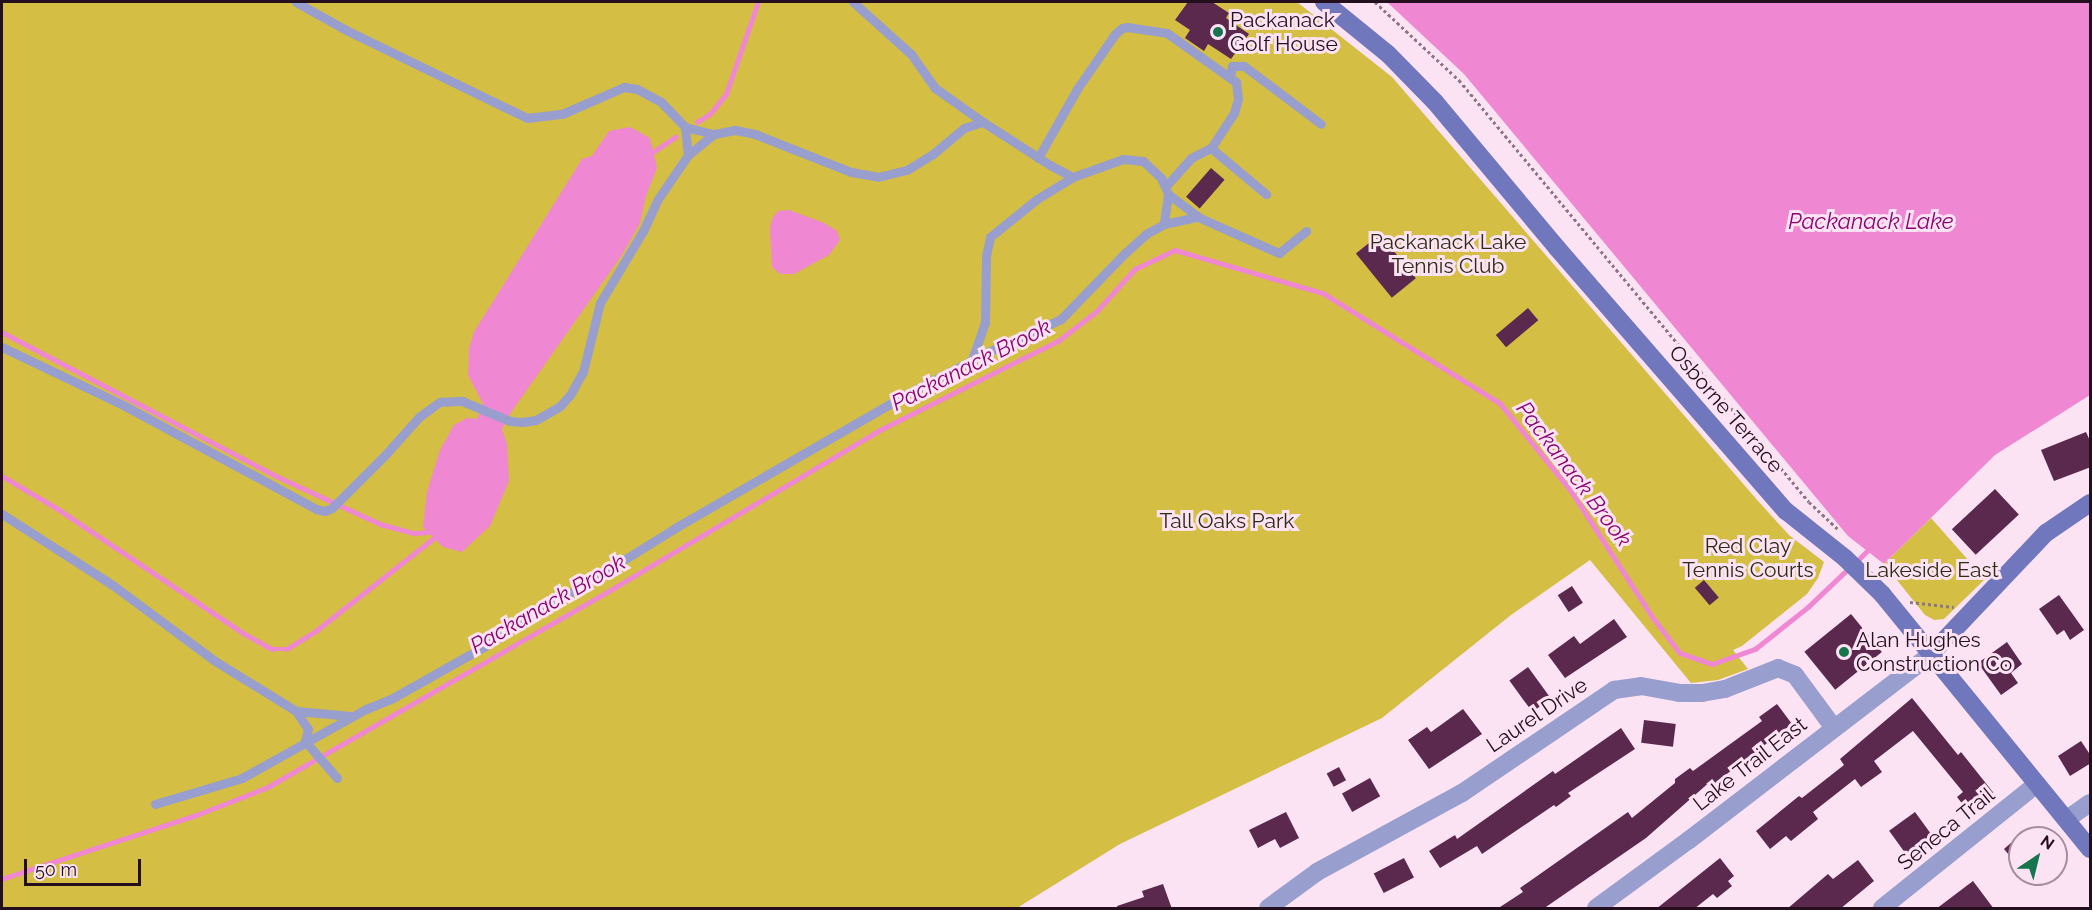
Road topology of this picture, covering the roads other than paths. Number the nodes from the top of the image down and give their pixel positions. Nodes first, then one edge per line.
1 (296, 2) edge
2 (853, 2) edge
3 (1324, 2) edge
4 (1230, 78) junction
5 (983, 122) junction
6 (1321, 124) dead end
7 (685, 127) junction
8 (714, 134) junction
9 (1211, 148) junction
10 (688, 155) junction
11 (1038, 158) junction
12 (1073, 177) junction
13 (1167, 190) junction
14 (1266, 194) dead end
15 (1198, 217) junction
16 (1164, 224) junction
17 (1306, 231) dead end
18 (2, 346) edge
19 (972, 360) junction
20 (2091, 503) edge
21 (2, 514) edge
22 (1931, 654) junction
23 (296, 711) junction
24 (352, 716) junction
25 (1834, 728) junction
26 (305, 741) junction
27 (337, 778) dead end
28 (2037, 784) junction
29 (2091, 803) edge
30 (155, 804) dead end
31 (2067, 819) junction
32 (2091, 849) edge
33 (1268, 909) edge
34 (1596, 909) edge
35 (1882, 909) edge

1 - 7 lane
2 - 5 lane
3 - 22 street, Osborne Terrace
4 - 6 lane
4 - 9 lane
4 - 11 lane
5 - 8 lane
5 - 11 lane
7 - 8 lane
7 - 10 lane
8 - 10 lane
9 - 13 lane
9 - 14 lane
10 - 18 lane
11 - 12 lane
12 - 13 lane
12 - 19 lane
13 - 15 lane
13 - 16 lane
15 - 16 lane
15 - 17 lane
16 - 19 lane
19 - 24 lane
20 - 22 street
21 - 23 lane
22 - 25 street, Lake Trail East
22 - 28 street, Osborne Terrace
23 - 24 lane
23 - 26 lane
24 - 26 lane
25 - 33 street, Laurel Drive
25 - 34 street, Lake Trail East
26 - 27 lane
26 - 30 lane
28 - 31 street, Osborne Terrace
28 - 35 street, Seneca Trail
29 - 31 street
31 - 32 street, Osborne Terrace

